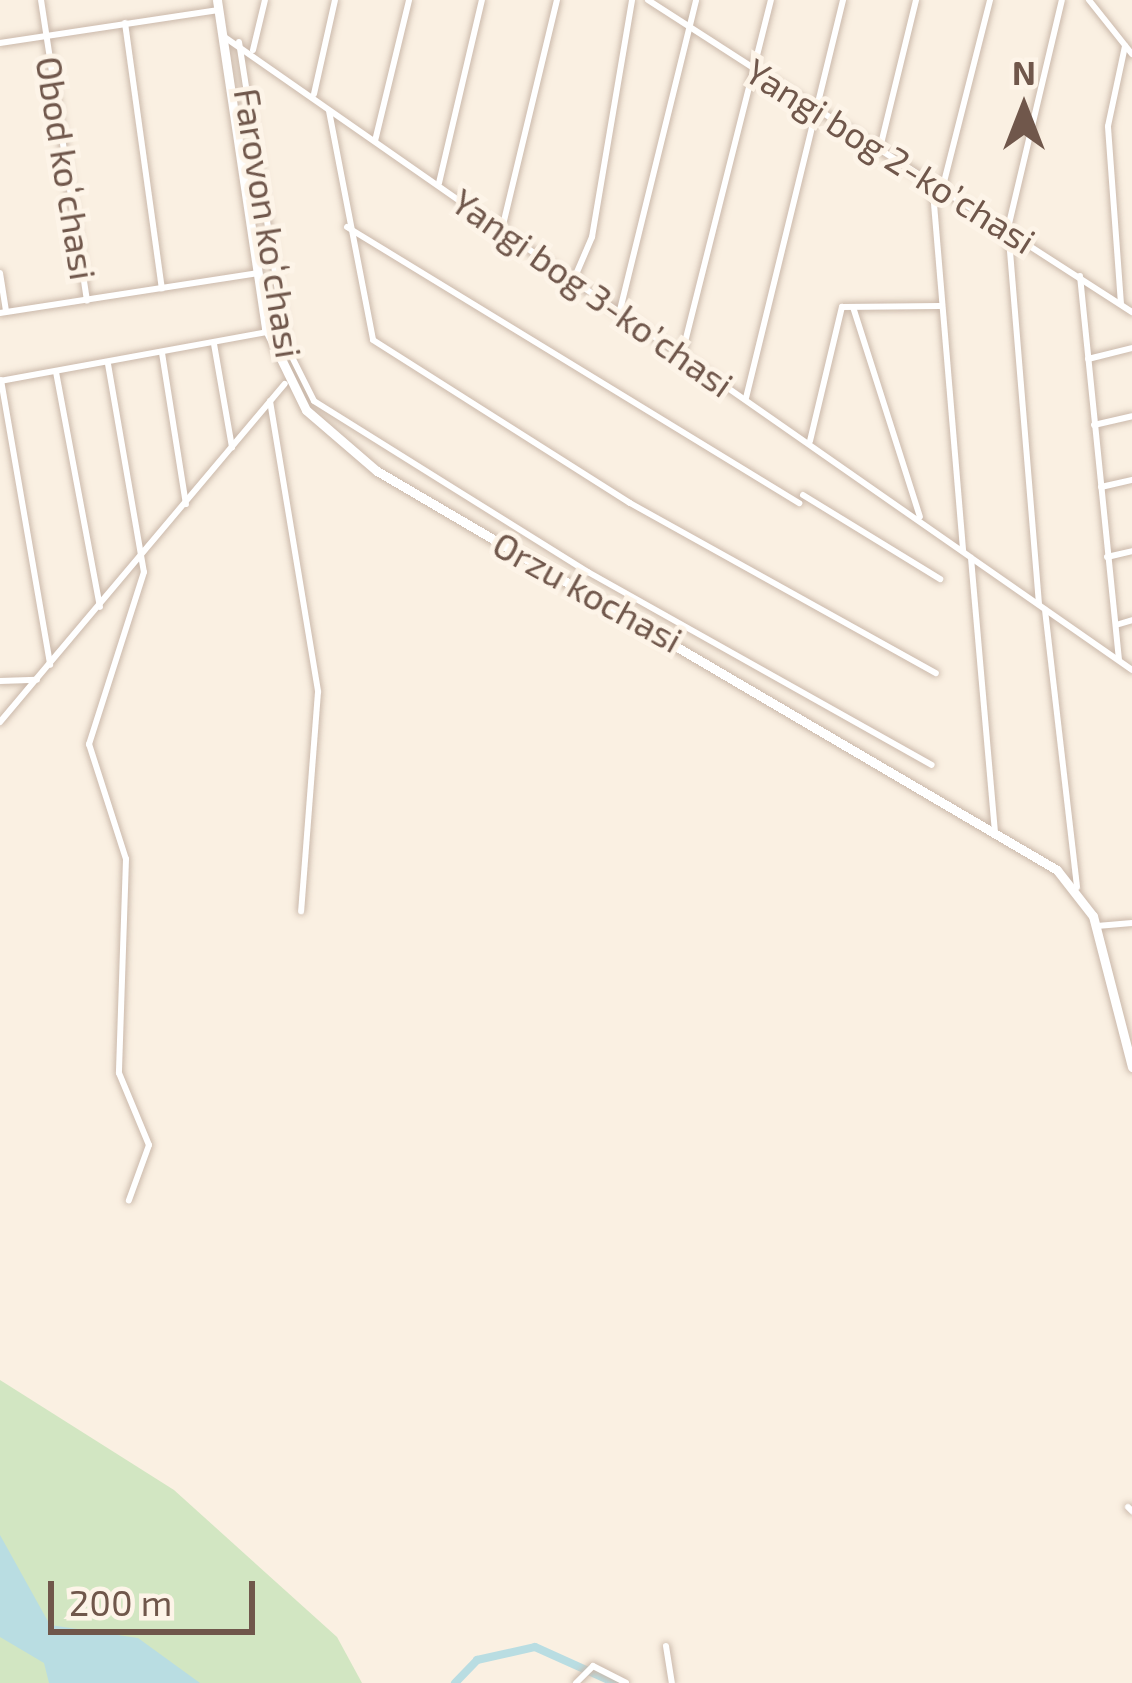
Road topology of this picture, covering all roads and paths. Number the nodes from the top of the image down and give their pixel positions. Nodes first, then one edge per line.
1 (41, 0) edge
2 (265, 0) edge
3 (335, 0) edge
4 (410, 0) edge
5 (482, 0) edge
6 (557, 0) edge
7 (632, 0) edge
8 (648, 0) edge
9 (696, 0) edge
10 (771, 0) edge
11 (843, 0) edge
12 (916, 0) edge
13 (990, 0) edge
14 (1062, 0) edge
15 (1089, 0) edge
16 (218, 5) edge
17 (124, 23) junction
18 (690, 27) junction
19 (46, 35) junction
20 (223, 36) junction
21 (239, 41) junction
22 (0, 43) edge
23 (1125, 46) junction
24 (253, 50) junction
25 (1132, 54) edge
26 (754, 69) junction
27 (314, 94) junction
28 (328, 108) junction
29 (820, 111) junction
30 (375, 141) junction
31 (880, 148) junction
32 (932, 180) junction
33 (439, 184) junction
34 (943, 186) junction
35 (347, 227) junction
36 (1008, 228) junction
37 (502, 229) junction
38 (0, 273) edge
39 (258, 273) junction
40 (1080, 276) junction
41 (574, 279) junction
42 (162, 288) junction
43 (87, 300) junction
44 (1121, 305) junction
45 (940, 306) junction
46 (853, 307) junction
47 (620, 310) junction
48 (1132, 312) edge
49 (3, 313) edge
50 (267, 332) junction
51 (214, 344) junction
52 (1132, 348) edge
53 (162, 353) junction
54 (682, 354) junction
55 (1088, 359) junction
56 (108, 364) junction
57 (56, 372) junction
58 (1, 381) edge
59 (285, 384) junction
60 (746, 399) junction
61 (271, 401) junction
62 (1132, 416) edge
63 (1094, 425) junction
64 (810, 443) junction
65 (232, 447) junction
66 (1132, 480) edge
67 (1101, 488) junction
68 (186, 504) junction
69 (921, 520) junction
70 (1132, 550) edge
71 (963, 551) junction
72 (1107, 557) junction
73 (971, 558) junction
74 (139, 560) junction
75 (940, 579) dead end
76 (100, 607) junction
77 (1042, 607) junction
78 (1132, 620) edge
79 (1116, 625) junction
80 (1119, 660) junction
81 (50, 665) junction
82 (1132, 670) edge
83 (936, 673) dead end
84 (37, 680) junction
85 (0, 681) edge
86 (0, 722) edge
87 (932, 765) dead end
88 (995, 830) junction
89 (1077, 887) junction
90 (301, 911) dead end
91 (1132, 923) edge
92 (1097, 926) junction
93 (1132, 1067) edge
94 (129, 1200) dead end
95 (666, 1646) dead end
96 (576, 1683) edge
97 (626, 1683) edge
98 (672, 1683) edge

1 - 19 street, Obod koʻchasi
2 - 24 street
3 - 27 street
4 - 30 street
5 - 33 street
6 - 37 street
7 - 41 street
8 - 18 street, Yangi bog 2-koʼchasi
9 - 18 street
10 - 26 street
11 - 29 street
12 - 31 street
13 - 34 street
14 - 36 street
15 - 23 street
16 - 17 street
16 - 20 main road, Orzu kochasi
17 - 19 street
17 - 42 street
18 - 26 street, Yangi bog 2-koʼchasi
18 - 47 street
19 - 22 street
19 - 43 street, Obod koʻchasi
20 - 21 street, Yangi bog 3-koʼchasi
20 - 39 main road, Orzu kochasi
21 - 24 street, Yangi bog 3-koʼchasi
21 - 87 street, Farovon koʻchasi
23 - 25 street
23 - 44 street
24 - 27 street, Yangi bog 3-koʼchasi
26 - 29 street, Yangi bog 2-koʼchasi
26 - 54 street
27 - 28 street, Yangi bog 3-koʼchasi
28 - 30 street, Yangi bog 3-koʼchasi
28 - 35 street
29 - 31 street, Yangi bog 2-koʼchasi
29 - 60 street
30 - 33 street, Yangi bog 3-koʼchasi
31 - 32 street, Yangi bog 2-koʼchasi
32 - 34 street, Yangi bog 2-koʼchasi
32 - 45 street
33 - 37 street, Yangi bog 3-koʼchasi
34 - 36 street, Yangi bog 2-koʼchasi
35 - 75 street
35 - 83 street
36 - 40 street, Yangi bog 2-koʼchasi
36 - 77 street
37 - 41 street, Yangi bog 3-koʼchasi
38 - 49 street, Obod koʻchasi
39 - 42 street, Obod koʻchasi
39 - 50 main road, Orzu kochasi
40 - 44 street, Yangi bog 2-koʼchasi
40 - 55 street
41 - 47 street, Yangi bog 3-koʼchasi
42 - 43 street, Obod koʻchasi
43 - 49 street, Obod koʻchasi
44 - 48 street, Yangi bog 2-koʼchasi
45 - 46 street
45 - 71 street
46 - 64 street
46 - 69 street
47 - 54 street, Yangi bog 3-koʼchasi
50 - 51 street
50 - 59 main road, Orzu kochasi
51 - 53 street
51 - 65 street
52 - 55 street
53 - 56 street
53 - 68 street
54 - 60 street, Yangi bog 3-koʼchasi
55 - 63 street
56 - 57 street
56 - 74 street
57 - 58 street
57 - 76 street
58 - 81 street
59 - 61 street
59 - 88 main road, Orzu kochasi
60 - 64 street, Yangi bog 3-koʼchasi
61 - 65 street
61 - 90 street
62 - 63 street
63 - 67 street
64 - 69 street, Yangi bog 3-koʼchasi
65 - 68 street
66 - 67 street
67 - 72 street
68 - 74 street
69 - 71 street, Yangi bog 3-koʼchasi
70 - 72 street
71 - 73 street, Yangi bog 3-koʼchasi
72 - 79 street
73 - 77 street, Yangi bog 3-koʼchasi
73 - 88 street
74 - 76 street
74 - 94 street
76 - 81 street
77 - 80 street, Yangi bog 3-koʼchasi
77 - 89 street
78 - 79 street
79 - 80 street
80 - 82 street, Yangi bog 3-koʼchasi
81 - 84 street
84 - 85 street
84 - 86 street
88 - 89 main road, Orzu kochasi
89 - 92 main road, Orzu kochasi
91 - 92 street
92 - 93 main road, Orzu kochasi
95 - 98 street
96 - 97 street

